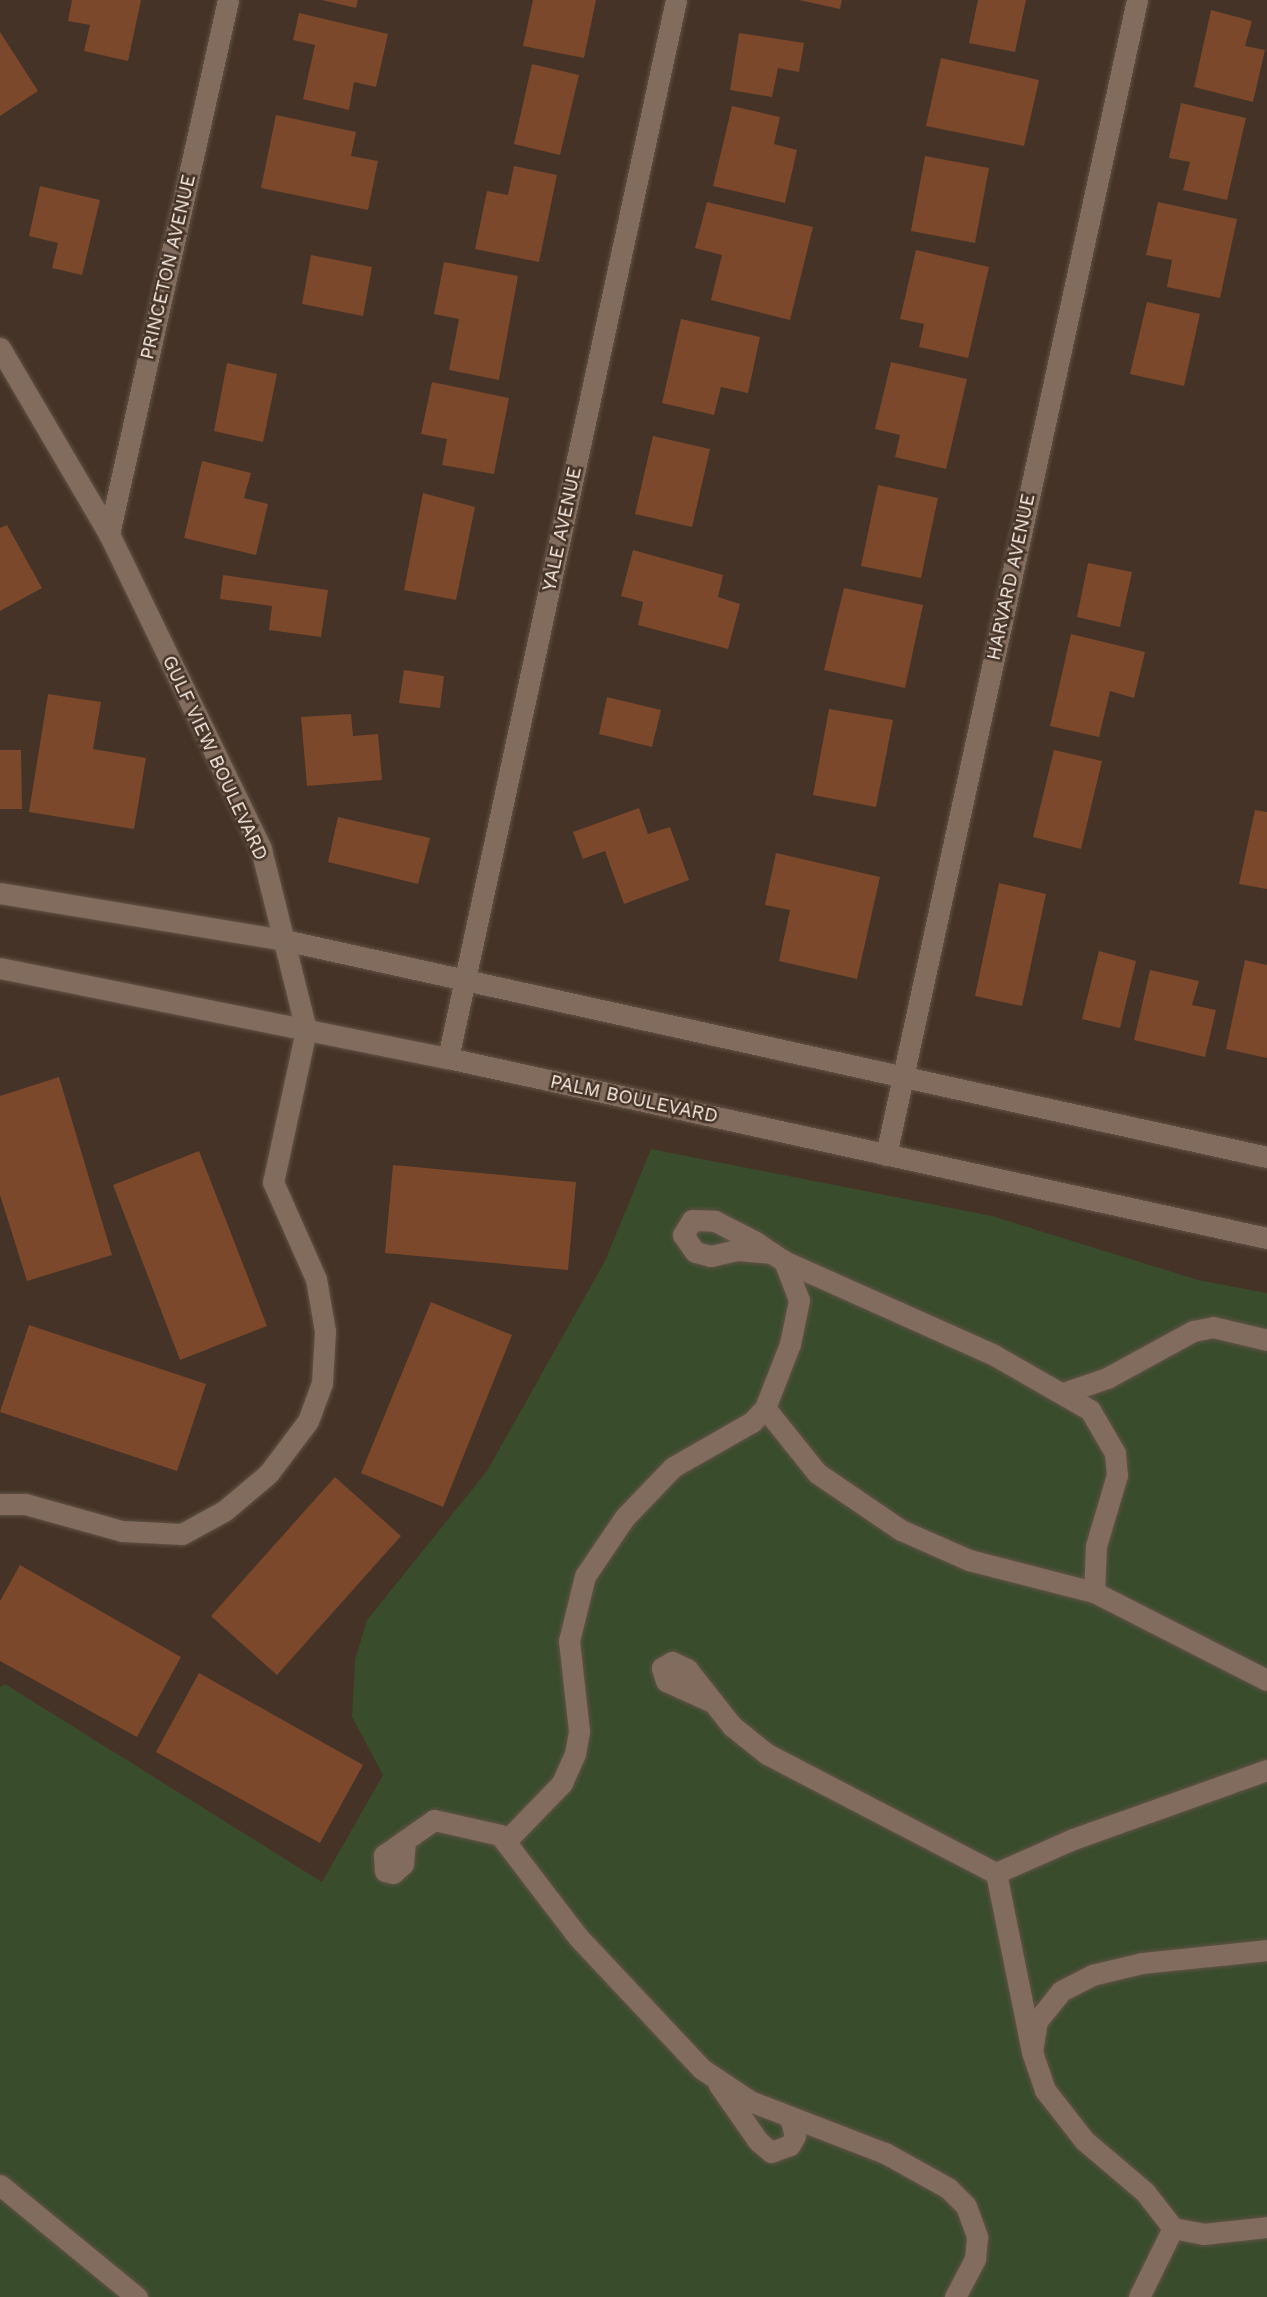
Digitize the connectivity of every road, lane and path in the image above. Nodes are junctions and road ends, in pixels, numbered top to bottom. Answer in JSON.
{"nodes":[{"id":1,"x":228,"y":0,"type":"edge"},
{"id":2,"x":676,"y":0,"type":"edge"},
{"id":3,"x":1137,"y":0,"type":"edge"},
{"id":4,"x":0,"y":348,"type":"edge"},
{"id":5,"x":109,"y":534,"type":"junction"},
{"id":6,"x":0,"y":893,"type":"edge"},
{"id":7,"x":284,"y":940,"type":"junction"},
{"id":8,"x":0,"y":968,"type":"edge"},
{"id":9,"x":464,"y":983,"type":"junction"},
{"id":10,"x":306,"y":1030,"type":"junction"},
{"id":11,"x":448,"y":1058,"type":"junction"},
{"id":12,"x":902,"y":1078,"type":"junction"},
{"id":13,"x":886,"y":1155,"type":"junction"},
{"id":14,"x":1267,"y":1157,"type":"edge"},
{"id":15,"x":1267,"y":1238,"type":"edge"},
{"id":16,"x":1267,"y":1340,"type":"edge"},
{"id":17,"x":1066,"y":1392,"type":"junction"},
{"id":18,"x":765,"y":1408,"type":"junction"},
{"id":19,"x":0,"y":1504,"type":"edge"},
{"id":20,"x":1094,"y":1591,"type":"junction"},
{"id":21,"x":1267,"y":1680,"type":"edge"},
{"id":22,"x":710,"y":1700,"type":"dead end"},
{"id":23,"x":1267,"y":1770,"type":"edge"},
{"id":24,"x":508,"y":1840,"type":"junction"},
{"id":25,"x":405,"y":1841,"type":"dead end"},
{"id":26,"x":996,"y":1873,"type":"junction"},
{"id":27,"x":1267,"y":1950,"type":"edge"},
{"id":28,"x":1032,"y":2052,"type":"junction"},
{"id":29,"x":714,"y":2078,"type":"junction"},
{"id":30,"x":790,"y":2118,"type":"junction"},
{"id":31,"x":0,"y":2185,"type":"edge"},
{"id":32,"x":1267,"y":2227,"type":"edge"},
{"id":33,"x":1172,"y":2228,"type":"junction"},
{"id":34,"x":137,"y":2297,"type":"edge"},
{"id":35,"x":955,"y":2297,"type":"edge"},
{"id":36,"x":1139,"y":2297,"type":"edge"}],
"edges":[{"from":1,"to":5,"type":"street","name":"PRINCETON AVENUE"},
{"from":2,"to":9,"type":"street","name":"YALE AVENUE"},
{"from":3,"to":12,"type":"street","name":"HARVARD AVENUE"},
{"from":4,"to":5,"type":"street","name":"GULF VIEW BOULEVARD"},
{"from":5,"to":7,"type":"street","name":"GULF VIEW BOULEVARD"},
{"from":6,"to":7,"type":"street"},
{"from":7,"to":9,"type":"street"},
{"from":7,"to":10,"type":"street","name":"GULF VIEW BOULEVARD"},
{"from":8,"to":10,"type":"street","name":"PALM BOULEVARD"},
{"from":9,"to":11,"type":"street","name":"YALE AVENUE"},
{"from":9,"to":12,"type":"street"},
{"from":10,"to":11,"type":"street","name":"PALM BOULEVARD"},
{"from":10,"to":19,"type":"street","name":"GULF VIEW BOULEVARD"},
{"from":11,"to":13,"type":"street","name":"PALM BOULEVARD"},
{"from":12,"to":13,"type":"street","name":"HARVARD AVENUE"},
{"from":12,"to":14,"type":"street"},
{"from":13,"to":15,"type":"street","name":"PALM BOULEVARD"},
{"from":16,"to":17,"type":"street"},
{"from":17,"to":18,"type":"street"},
{"from":17,"to":20,"type":"street"},
{"from":18,"to":20,"type":"street"},
{"from":18,"to":24,"type":"street"},
{"from":20,"to":21,"type":"street"},
{"from":22,"to":26,"type":"street"},
{"from":23,"to":26,"type":"street"},
{"from":24,"to":25,"type":"street"},
{"from":24,"to":29,"type":"street"},
{"from":26,"to":28,"type":"street"},
{"from":27,"to":28,"type":"street"},
{"from":28,"to":33,"type":"street"},
{"from":29,"to":30,"type":"street"},
{"from":29,"to":30,"type":"street"},
{"from":30,"to":35,"type":"street"},
{"from":31,"to":34,"type":"street"},
{"from":32,"to":33,"type":"street"},
{"from":33,"to":36,"type":"street"}]}
